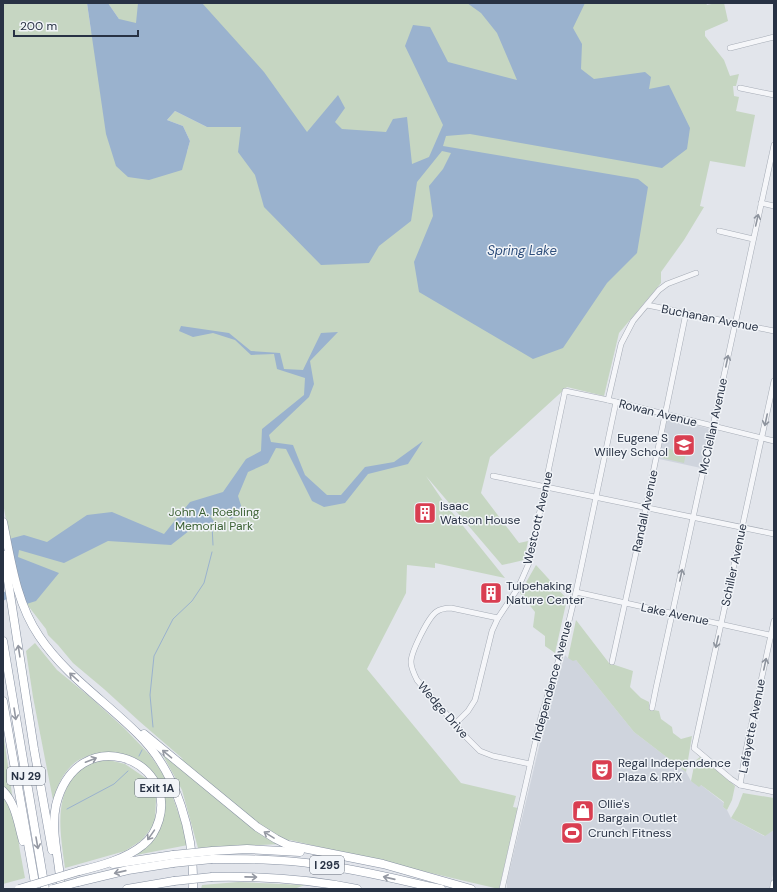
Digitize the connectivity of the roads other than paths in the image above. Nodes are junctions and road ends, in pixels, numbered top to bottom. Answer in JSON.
{"nodes":[{"id":1,"x":774,"y":37,"type":"edge"},
{"id":2,"x":730,"y":48,"type":"dead end"},
{"id":3,"x":740,"y":88,"type":"dead end"},
{"id":4,"x":774,"y":96,"type":"edge"},
{"id":5,"x":774,"y":145,"type":"edge"},
{"id":6,"x":761,"y":203,"type":"junction"},
{"id":7,"x":774,"y":206,"type":"edge"},
{"id":8,"x":719,"y":232,"type":"dead end"},
{"id":9,"x":753,"y":239,"type":"junction"},
{"id":10,"x":696,"y":273,"type":"dead end"},
{"id":11,"x":647,"y":305,"type":"junction"},
{"id":12,"x":686,"y":313,"type":"junction"},
{"id":13,"x":735,"y":322,"type":"junction"},
{"id":14,"x":774,"y":331,"type":"edge"},
{"id":15,"x":774,"y":381,"type":"edge"},
{"id":16,"x":566,"y":391,"type":"joint"},
{"id":17,"x":608,"y":400,"type":"junction"},
{"id":18,"x":616,"y":402,"type":"junction"},
{"id":19,"x":666,"y":414,"type":"junction"},
{"id":20,"x":713,"y":427,"type":"junction"},
{"id":21,"x":762,"y":438,"type":"junction"},
{"id":22,"x":774,"y":441,"type":"edge"},
{"id":23,"x":494,"y":476,"type":"dead end"},
{"id":24,"x":546,"y":487,"type":"junction"},
{"id":25,"x":595,"y":497,"type":"junction"},
{"id":26,"x":646,"y":507,"type":"junction"},
{"id":27,"x":693,"y":518,"type":"junction"},
{"id":28,"x":3,"y":522,"type":"edge"},
{"id":29,"x":742,"y":528,"type":"junction"},
{"id":30,"x":774,"y":534,"type":"edge"},
{"id":31,"x":3,"y":546,"type":"edge"},
{"id":32,"x":576,"y":592,"type":"junction"},
{"id":33,"x":624,"y":603,"type":"junction"},
{"id":34,"x":673,"y":613,"type":"junction"},
{"id":35,"x":498,"y":618,"type":"junction"},
{"id":36,"x":774,"y":621,"type":"edge"},
{"id":37,"x":721,"y":624,"type":"junction"},
{"id":38,"x":772,"y":635,"type":"edge"},
{"id":39,"x":3,"y":641,"type":"edge"},
{"id":40,"x":612,"y":662,"type":"dead end"},
{"id":41,"x":3,"y":701,"type":"edge"},
{"id":42,"x":103,"y":702,"type":"junction"},
{"id":43,"x":652,"y":708,"type":"dead end"},
{"id":44,"x":456,"y":724,"type":"junction"},
{"id":45,"x":530,"y":764,"type":"junction"},
{"id":46,"x":740,"y":785,"type":"junction"},
{"id":47,"x":3,"y":791,"type":"edge"},
{"id":48,"x":774,"y":792,"type":"edge"},
{"id":49,"x":332,"y":854,"type":"junction"},
{"id":50,"x":212,"y":855,"type":"junction"},
{"id":51,"x":91,"y":868,"type":"junction"},
{"id":52,"x":58,"y":873,"type":"junction"},
{"id":53,"x":34,"y":878,"type":"junction"},
{"id":54,"x":774,"y":883,"type":"edge"},
{"id":55,"x":502,"y":888,"type":"edge"},
{"id":56,"x":19,"y":889,"type":"edge"},
{"id":57,"x":36,"y":889,"type":"edge"},
{"id":58,"x":45,"y":889,"type":"edge"},
{"id":59,"x":53,"y":889,"type":"edge"},
{"id":60,"x":60,"y":889,"type":"edge"},
{"id":61,"x":127,"y":889,"type":"edge"},
{"id":62,"x":193,"y":889,"type":"edge"},
{"id":63,"x":357,"y":889,"type":"edge"},
{"id":64,"x":441,"y":889,"type":"edge"},
{"id":65,"x":471,"y":889,"type":"edge"},
{"id":66,"x":773,"y":889,"type":"edge"}],
"edges":[{"from":1,"to":2,"type":"street"},
{"from":3,"to":4,"type":"street"},
{"from":5,"to":6,"type":"street","name":"McClellan Avenue"},
{"from":6,"to":7,"type":"street"},
{"from":9,"to":6,"type":"street","name":"McClellan Avenue","one_way":true},
{"from":8,"to":9,"type":"street"},
{"from":9,"to":13,"type":"street","name":"McClellan Avenue"},
{"from":10,"to":11,"type":"street"},
{"from":11,"to":12,"type":"street","name":"Buchanan Avenue"},
{"from":11,"to":17,"type":"street"},
{"from":12,"to":13,"type":"street","name":"Buchanan Avenue"},
{"from":12,"to":19,"type":"street","name":"Randall Avenue"},
{"from":13,"to":14,"type":"street","name":"Buchanan Avenue"},
{"from":20,"to":13,"type":"street","name":"McClellan Avenue","one_way":true},
{"from":15,"to":21,"type":"street","name":"Schiller Avenue","one_way":true},
{"from":16,"to":17,"type":"street","name":"Rowan Avenue"},
{"from":16,"to":24,"type":"street","name":"Westcott Avenue"},
{"from":17,"to":18,"type":"street","name":"Rowan Avenue"},
{"from":18,"to":19,"type":"street","name":"Rowan Avenue"},
{"from":18,"to":25,"type":"street","name":"Independence Avenue"},
{"from":19,"to":20,"type":"street","name":"Rowan Avenue"},
{"from":19,"to":26,"type":"street","name":"Randall Avenue"},
{"from":20,"to":21,"type":"street","name":"Rowan Avenue"},
{"from":20,"to":27,"type":"street","name":"McClellan Avenue"},
{"from":21,"to":22,"type":"street","name":"Rowan Avenue"},
{"from":21,"to":29,"type":"street","name":"Schiller Avenue"},
{"from":23,"to":24,"type":"street"},
{"from":24,"to":25,"type":"street"},
{"from":24,"to":35,"type":"street","name":"Westcott Avenue"},
{"from":25,"to":26,"type":"street"},
{"from":25,"to":32,"type":"street","name":"Independence Avenue"},
{"from":26,"to":27,"type":"street"},
{"from":26,"to":33,"type":"street","name":"Randall Avenue"},
{"from":27,"to":29,"type":"street"},
{"from":34,"to":27,"type":"street","name":"McClellan Avenue","one_way":true},
{"from":42,"to":28,"type":"highway","one_way":true},
{"from":29,"to":30,"type":"street"},
{"from":29,"to":37,"type":"street","name":"Schiller Avenue"},
{"from":52,"to":31,"type":"highway","number":"NJ 29","one_way":true},
{"from":32,"to":33,"type":"street","name":"Lake Avenue"},
{"from":32,"to":45,"type":"street","name":"Independence Avenue"},
{"from":33,"to":34,"type":"street","name":"Lake Avenue"},
{"from":33,"to":40,"type":"street","name":"Randall Avenue"},
{"from":34,"to":37,"type":"street","name":"Lake Avenue"},
{"from":34,"to":43,"type":"street","name":"McClellan Avenue"},
{"from":35,"to":44,"type":"street","name":"Westcott Avenue"},
{"from":35,"to":44,"type":"street","name":"Wedge Drive"},
{"from":36,"to":38,"type":"street","name":"Lafayette Avenue"},
{"from":37,"to":38,"type":"street","name":"Lake Avenue"},
{"from":37,"to":46,"type":"street","name":"Schiller Avenue","one_way":true},
{"from":46,"to":38,"type":"street","name":"Lafayette Avenue","one_way":true},
{"from":39,"to":58,"type":"highway","number":"NJ 29","one_way":true},
{"from":41,"to":53,"type":"highway"},
{"from":49,"to":42,"type":"highway","one_way":true},
{"from":42,"to":62,"type":"highway"},
{"from":44,"to":45,"type":"street","name":"Wedge Drive"},
{"from":45,"to":55,"type":"street","name":"Independence Avenue"},
{"from":46,"to":48,"type":"street"},
{"from":47,"to":53,"type":"highway"},
{"from":49,"to":50,"type":"highway"},
{"from":49,"to":65,"type":"highway"},
{"from":50,"to":51,"type":"highway","bridge":true},
{"from":50,"to":59,"type":"highway","number":"I 295","one_way":true,"bridge":true},
{"from":64,"to":50,"type":"highway","number":"I 295","one_way":true},
{"from":52,"to":51,"type":"highway","number":"Exit 1A","one_way":true},
{"from":51,"to":56,"type":"highway","bridge":true},
{"from":52,"to":60,"type":"highway","number":"Exit 1A"},
{"from":53,"to":57,"type":"highway"},
{"from":54,"to":66,"type":"main road"},
{"from":61,"to":63,"type":"highway","number":"I 295","one_way":true,"bridge":true}]}
